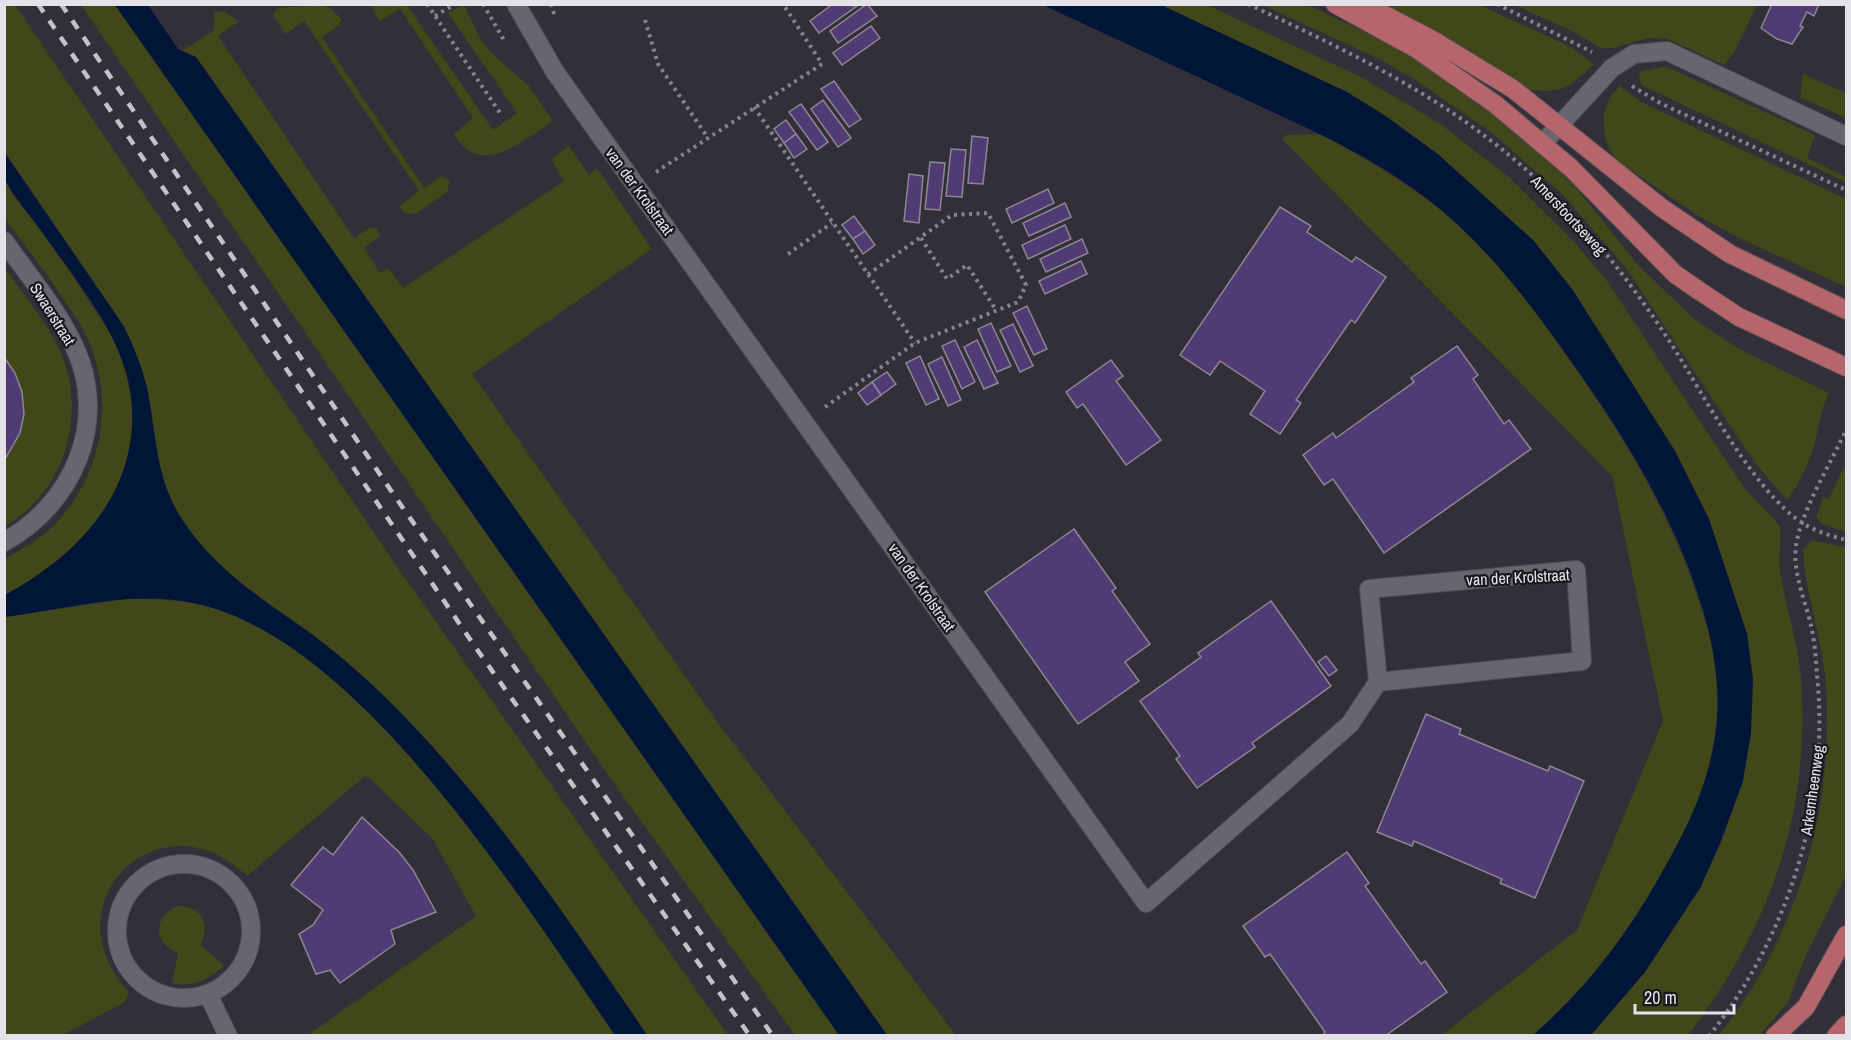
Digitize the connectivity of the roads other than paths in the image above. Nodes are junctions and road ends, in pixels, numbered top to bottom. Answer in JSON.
{"nodes":[{"id":1,"x":516,"y":4,"type":"edge"},
{"id":2,"x":1335,"y":4,"type":"edge"},
{"id":3,"x":1364,"y":4,"type":"edge"},
{"id":4,"x":1560,"y":125,"type":"junction"},
{"id":5,"x":1846,"y":136,"type":"edge"},
{"id":6,"x":1543,"y":143,"type":"junction"},
{"id":7,"x":4,"y":241,"type":"edge"},
{"id":8,"x":1846,"y":310,"type":"edge"},
{"id":9,"x":1846,"y":367,"type":"edge"},
{"id":10,"x":4,"y":542,"type":"edge"},
{"id":11,"x":1378,"y":682,"type":"junction"},
{"id":12,"x":1846,"y":935,"type":"edge"},
{"id":13,"x":208,"y":994,"type":"junction"},
{"id":14,"x":1846,"y":1025,"type":"edge"},
{"id":15,"x":228,"y":1035,"type":"edge"},
{"id":16,"x":1775,"y":1035,"type":"edge"},
{"id":17,"x":1836,"y":1035,"type":"edge"}],
"edges":[{"from":1,"to":11,"type":"street","name":"van der Krolstraat"},
{"from":2,"to":6,"type":"main road","name":"Amersfoortseweg"},
{"from":3,"to":4,"type":"main road"},
{"from":4,"to":5,"type":"street"},
{"from":4,"to":6,"type":"street"},
{"from":4,"to":8,"type":"main road"},
{"from":6,"to":9,"type":"main road","name":"Amersfoortseweg"},
{"from":7,"to":10,"type":"street","name":"Swaerstraat"},
{"from":11,"to":11,"type":"street","name":"van der Krolstraat"},
{"from":12,"to":16,"type":"main road"},
{"from":13,"to":13,"type":"street"},
{"from":13,"to":15,"type":"street"},
{"from":14,"to":17,"type":"main road"}]}
